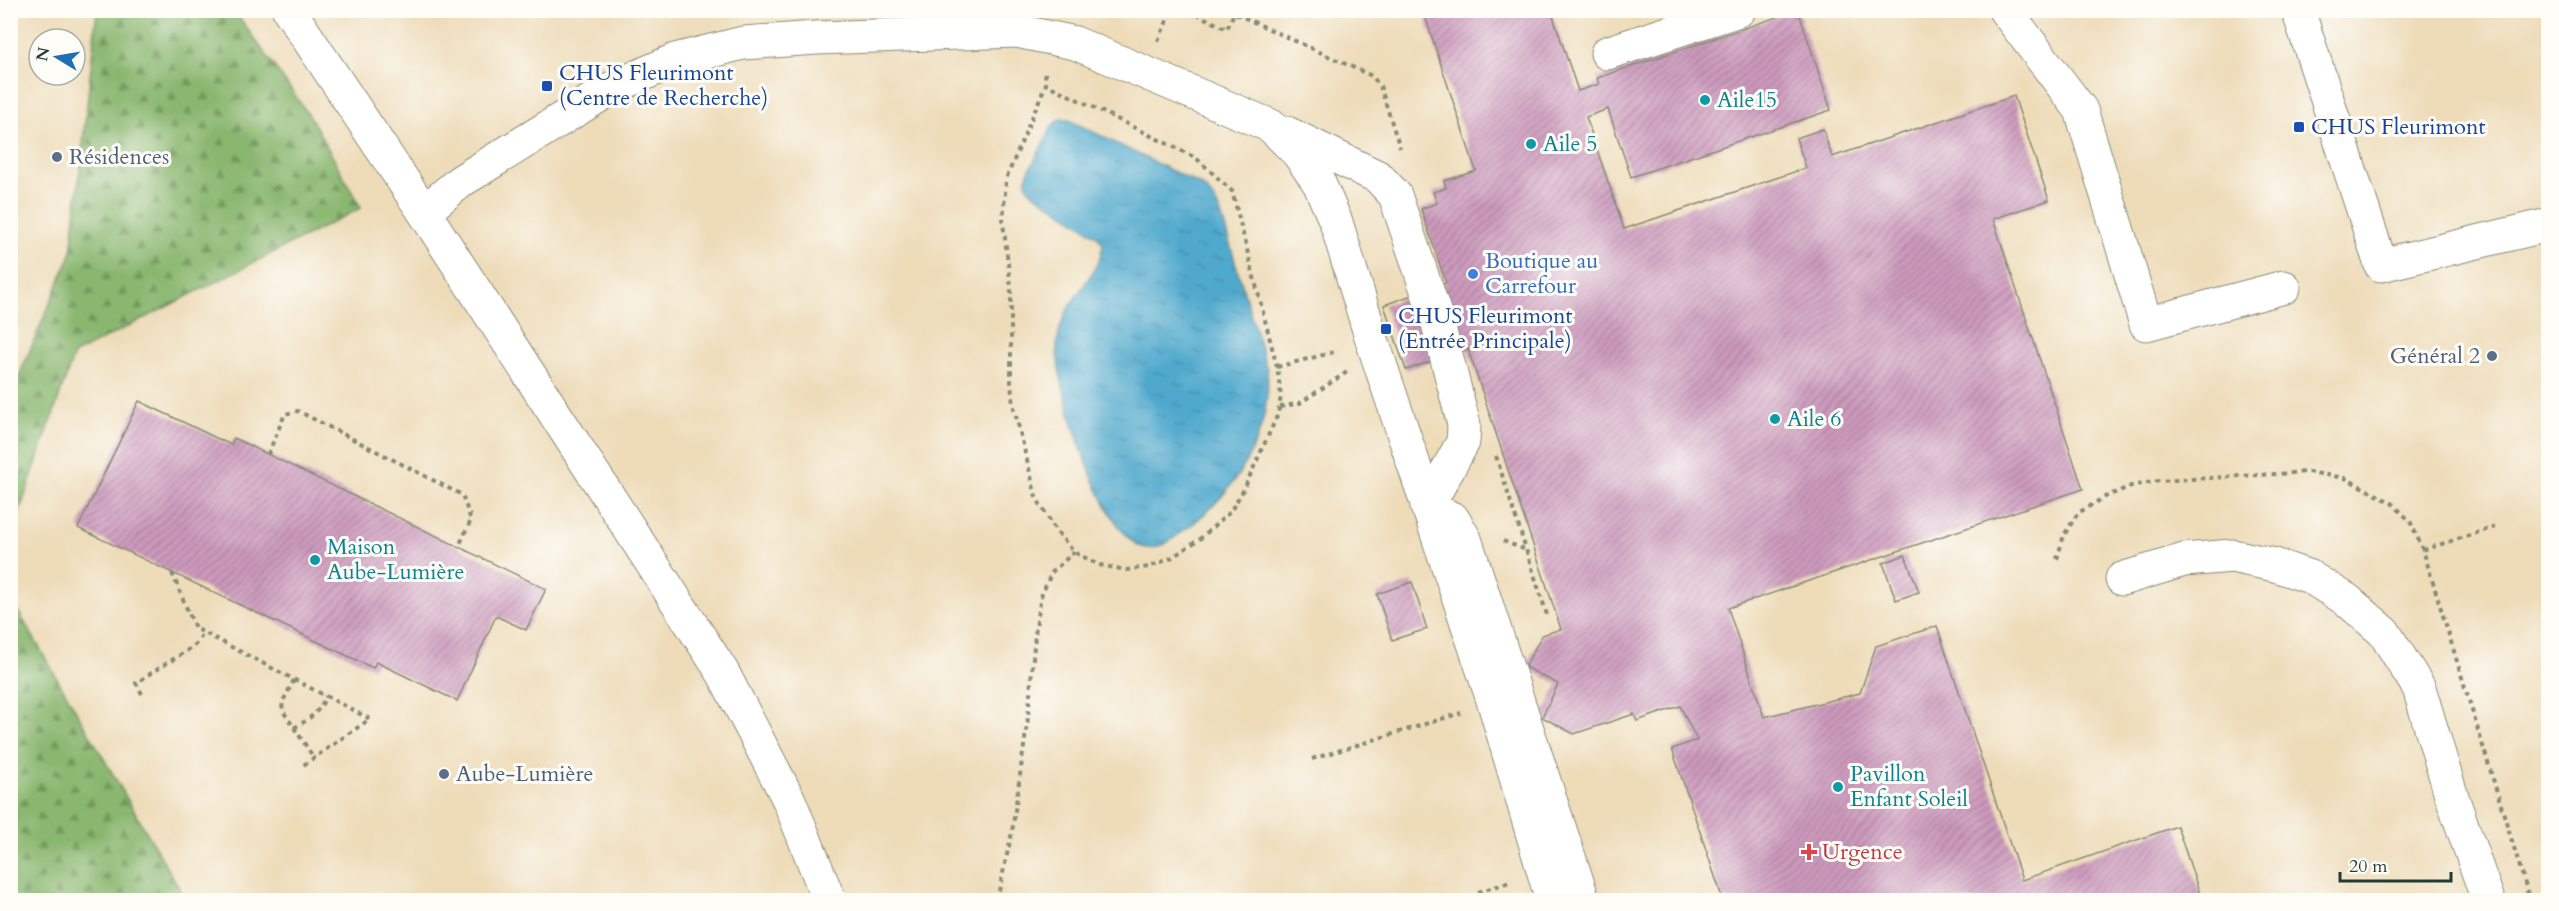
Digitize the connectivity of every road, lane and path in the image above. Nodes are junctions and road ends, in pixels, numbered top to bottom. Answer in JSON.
{"nodes":[{"id":1,"x":289,"y":10,"type":"edge"},
{"id":2,"x":1739,"y":10,"type":"edge"},
{"id":3,"x":2005,"y":10,"type":"edge"},
{"id":4,"x":2298,"y":10,"type":"edge"},
{"id":5,"x":1044,"y":36,"type":"junction"},
{"id":6,"x":1607,"y":53,"type":"dead end"},
{"id":7,"x":1046,"y":84,"type":"junction"},
{"id":8,"x":1271,"y":126,"type":"junction"},
{"id":9,"x":424,"y":212,"type":"junction"},
{"id":10,"x":2548,"y":225,"type":"edge"},
{"id":11,"x":2284,"y":287,"type":"dead end"},
{"id":12,"x":1344,"y":349,"type":"dead end"},
{"id":13,"x":1277,"y":367,"type":"junction"},
{"id":14,"x":1350,"y":369,"type":"dead end"},
{"id":15,"x":1280,"y":407,"type":"junction"},
{"id":16,"x":1494,"y":449,"type":"dead end"},
{"id":17,"x":268,"y":454,"type":"dead end"},
{"id":18,"x":1427,"y":507,"type":"junction"},
{"id":19,"x":2495,"y":526,"type":"dead end"},
{"id":20,"x":458,"y":548,"type":"dead end"},
{"id":21,"x":2423,"y":550,"type":"junction"},
{"id":22,"x":1074,"y":552,"type":"junction"},
{"id":23,"x":2057,"y":559,"type":"dead end"},
{"id":24,"x":172,"y":573,"type":"dead end"},
{"id":25,"x":2122,"y":579,"type":"dead end"},
{"id":26,"x":1548,"y":618,"type":"dead end"},
{"id":27,"x":204,"y":633,"type":"junction"},
{"id":28,"x":294,"y":680,"type":"junction"},
{"id":29,"x":142,"y":694,"type":"dead end"},
{"id":30,"x":326,"y":696,"type":"junction"},
{"id":31,"x":1494,"y":703,"type":"junction"},
{"id":32,"x":294,"y":728,"type":"junction"},
{"id":33,"x":314,"y":758,"type":"junction"},
{"id":34,"x":1312,"y":759,"type":"dead end"},
{"id":35,"x":302,"y":766,"type":"dead end"},
{"id":36,"x":1515,"y":891,"type":"dead end"},
{"id":37,"x":1478,"y":892,"type":"dead end"},
{"id":38,"x":829,"y":900,"type":"edge"},
{"id":39,"x":997,"y":900,"type":"edge"},
{"id":40,"x":1552,"y":900,"type":"edge"},
{"id":41,"x":1583,"y":900,"type":"edge"},
{"id":42,"x":2488,"y":900,"type":"edge"},
{"id":43,"x":2530,"y":900,"type":"edge"}],
"edges":[{"from":1,"to":9,"type":"lane"},
{"from":2,"to":6,"type":"lane"},
{"from":3,"to":11,"type":"lane"},
{"from":4,"to":10,"type":"lane"},
{"from":5,"to":7,"type":"path"},
{"from":5,"to":8,"type":"lane"},
{"from":5,"to":9,"type":"lane"},
{"from":7,"to":13,"type":"path"},
{"from":7,"to":22,"type":"path"},
{"from":8,"to":18,"type":"lane"},
{"from":8,"to":18,"type":"lane"},
{"from":9,"to":38,"type":"lane"},
{"from":12,"to":13,"type":"path"},
{"from":13,"to":15,"type":"path"},
{"from":14,"to":15,"type":"path"},
{"from":15,"to":22,"type":"path"},
{"from":16,"to":26,"type":"path"},
{"from":17,"to":20,"type":"path"},
{"from":18,"to":31,"type":"lane"},
{"from":18,"to":41,"type":"lane"},
{"from":19,"to":21,"type":"path"},
{"from":21,"to":23,"type":"path"},
{"from":21,"to":43,"type":"path"},
{"from":22,"to":39,"type":"path"},
{"from":24,"to":27,"type":"path"},
{"from":25,"to":42,"type":"lane"},
{"from":27,"to":28,"type":"path"},
{"from":27,"to":29,"type":"path"},
{"from":28,"to":30,"type":"path"},
{"from":28,"to":32,"type":"path"},
{"from":30,"to":32,"type":"path"},
{"from":30,"to":33,"type":"path"},
{"from":31,"to":34,"type":"path"},
{"from":31,"to":40,"type":"lane"},
{"from":32,"to":33,"type":"path"},
{"from":33,"to":35,"type":"path"},
{"from":36,"to":37,"type":"path"}]}
